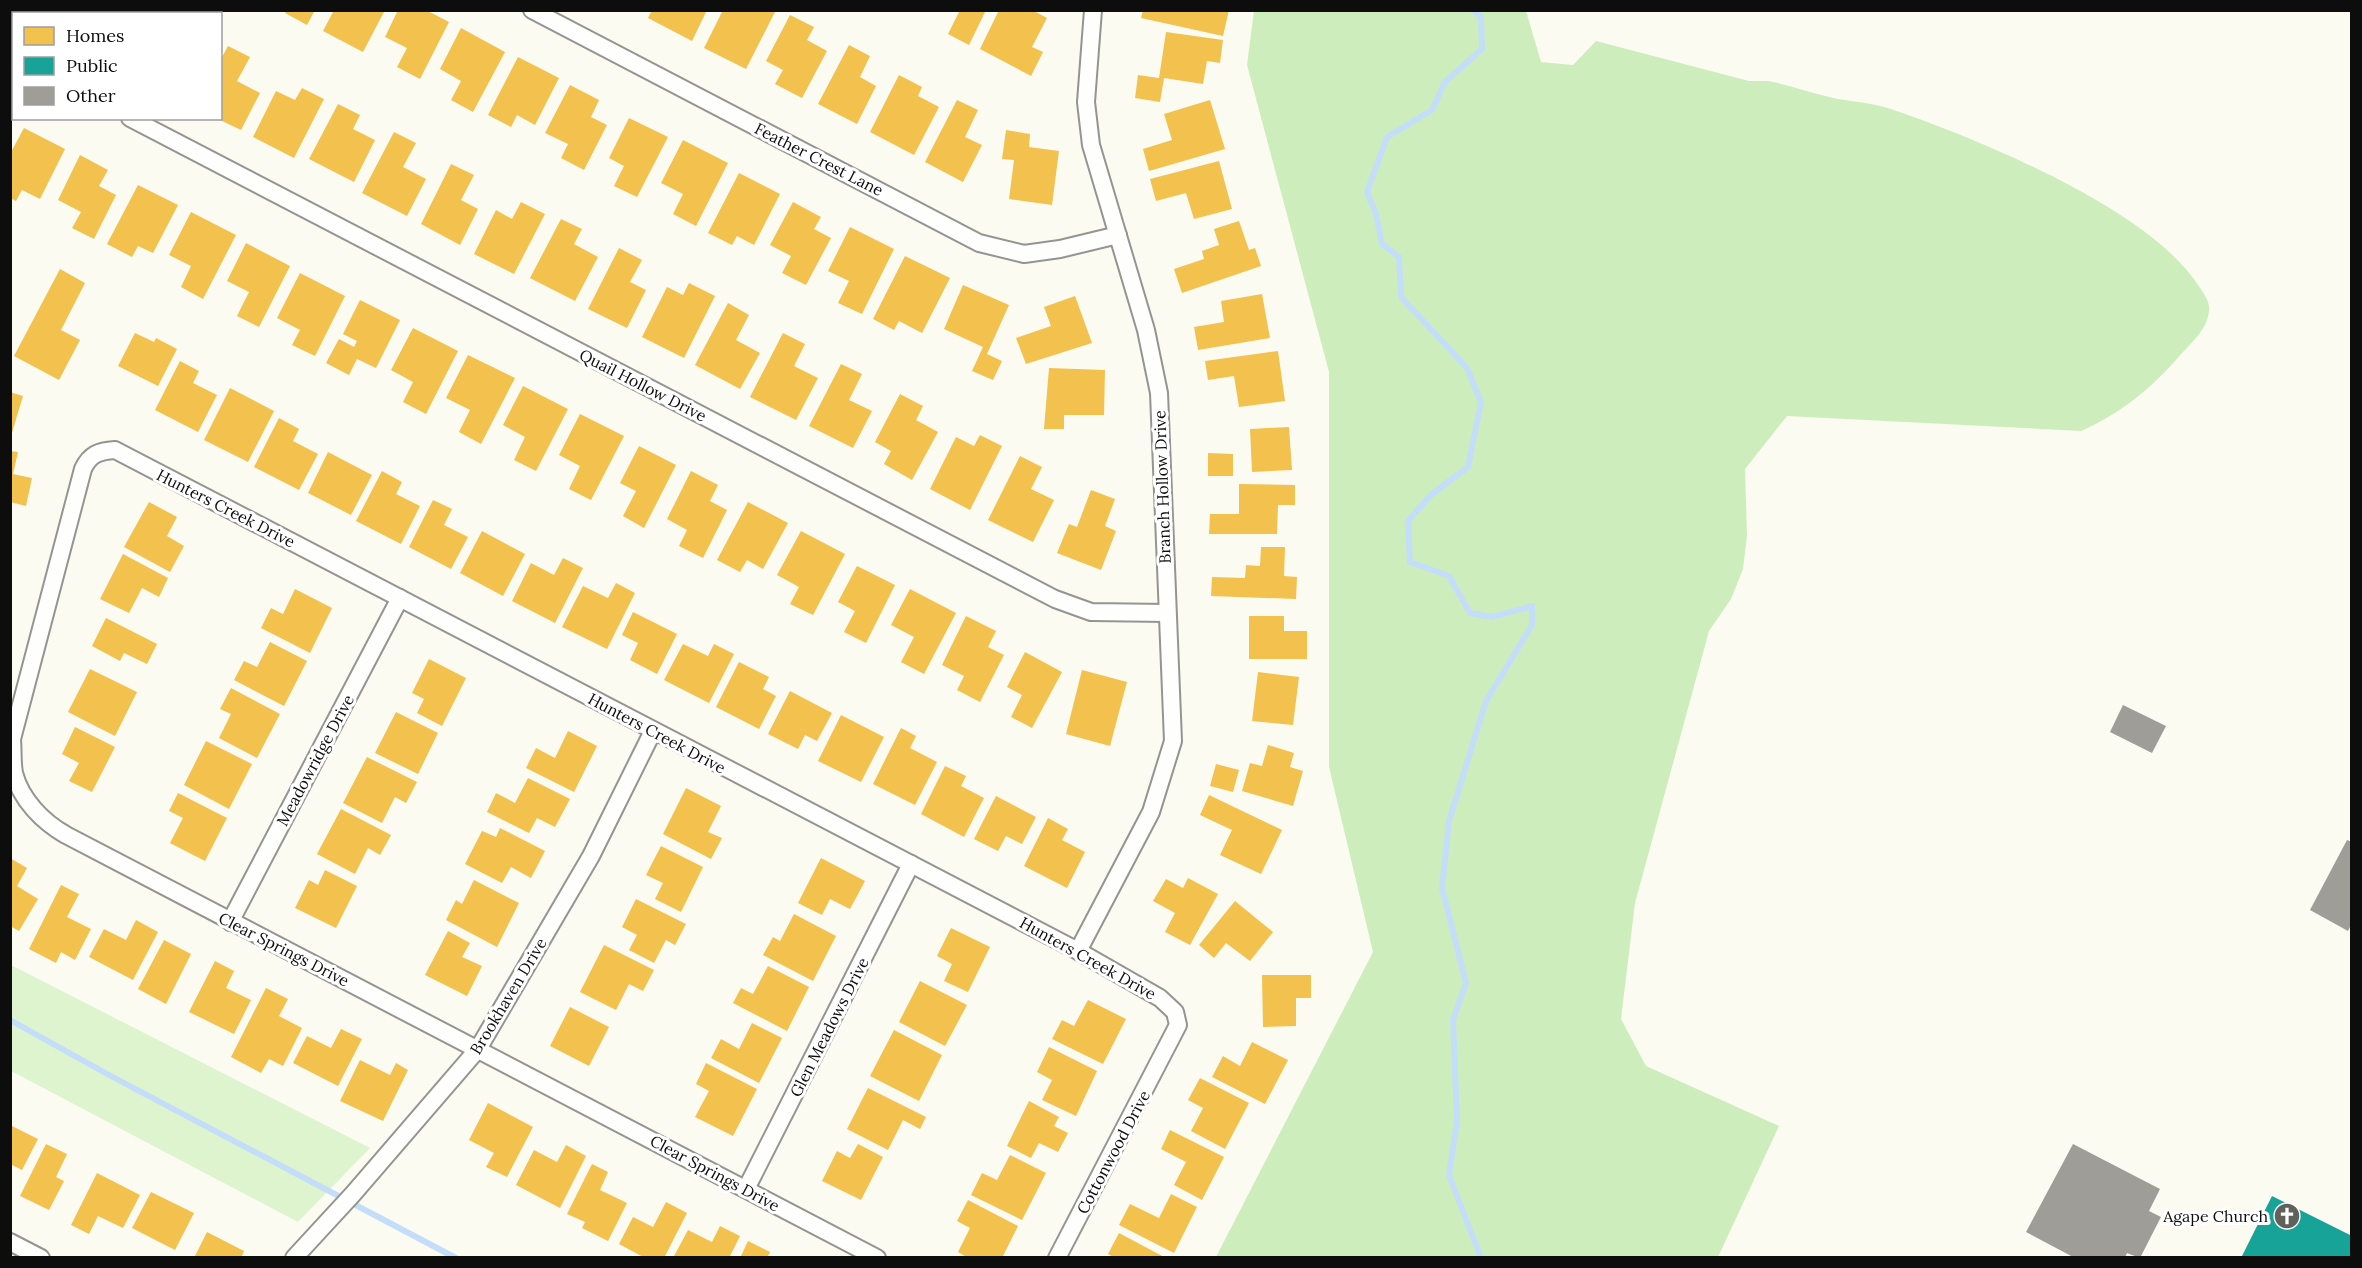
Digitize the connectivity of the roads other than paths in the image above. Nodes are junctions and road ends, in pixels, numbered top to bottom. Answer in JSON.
{"nodes":[{"id":1,"x":532,"y":10,"type":"edge"},
{"id":2,"x":1093,"y":10,"type":"edge"},
{"id":3,"x":134,"y":120,"type":"edge"},
{"id":4,"x":1118,"y":235,"type":"junction"},
{"id":5,"x":101,"y":451,"type":"joint"},
{"id":6,"x":400,"y":598,"type":"junction"},
{"id":7,"x":1167,"y":613,"type":"junction"},
{"id":8,"x":653,"y":731,"type":"junction"},
{"id":9,"x":911,"y":864,"type":"junction"},
{"id":10,"x":230,"y":922,"type":"junction"},
{"id":11,"x":1078,"y":951,"type":"junction"},
{"id":12,"x":1168,"y":1046,"type":"joint"},
{"id":13,"x":478,"y":1049,"type":"junction"},
{"id":14,"x":746,"y":1189,"type":"junction"},
{"id":15,"x":10,"y":1242,"type":"edge"},
{"id":16,"x":41,"y":1257,"type":"edge"},
{"id":17,"x":294,"y":1257,"type":"edge"},
{"id":18,"x":877,"y":1257,"type":"edge"},
{"id":19,"x":1058,"y":1257,"type":"edge"}],
"edges":[{"from":1,"to":4,"type":"street","name":"Feather Crest Lane"},
{"from":2,"to":4,"type":"street","name":"Branch Hollow Drive"},
{"from":3,"to":7,"type":"street","name":"Quail Hollow Drive"},
{"from":4,"to":7,"type":"street","name":"Branch Hollow Drive"},
{"from":5,"to":6,"type":"street","name":"Hunters Creek Drive"},
{"from":5,"to":10,"type":"street","name":"Clear Springs Drive"},
{"from":6,"to":8,"type":"street","name":"Hunters Creek Drive"},
{"from":6,"to":10,"type":"street","name":"Meadowridge Drive"},
{"from":7,"to":11,"type":"street","name":"Branch Hollow Drive"},
{"from":8,"to":9,"type":"street","name":"Hunters Creek Drive"},
{"from":8,"to":13,"type":"street","name":"Brookhaven Drive"},
{"from":9,"to":11,"type":"street","name":"Hunters Creek Drive"},
{"from":9,"to":14,"type":"street","name":"Glen Meadows Drive"},
{"from":10,"to":13,"type":"street","name":"Clear Springs Drive"},
{"from":11,"to":12,"type":"street","name":"Hunters Creek Drive"},
{"from":12,"to":19,"type":"street","name":"Cottonwood Drive"},
{"from":13,"to":14,"type":"street","name":"Clear Springs Drive"},
{"from":13,"to":17,"type":"street","name":"Brookhaven Drive"},
{"from":14,"to":18,"type":"street","name":"Clear Springs Drive"},
{"from":15,"to":16,"type":"street"}]}
